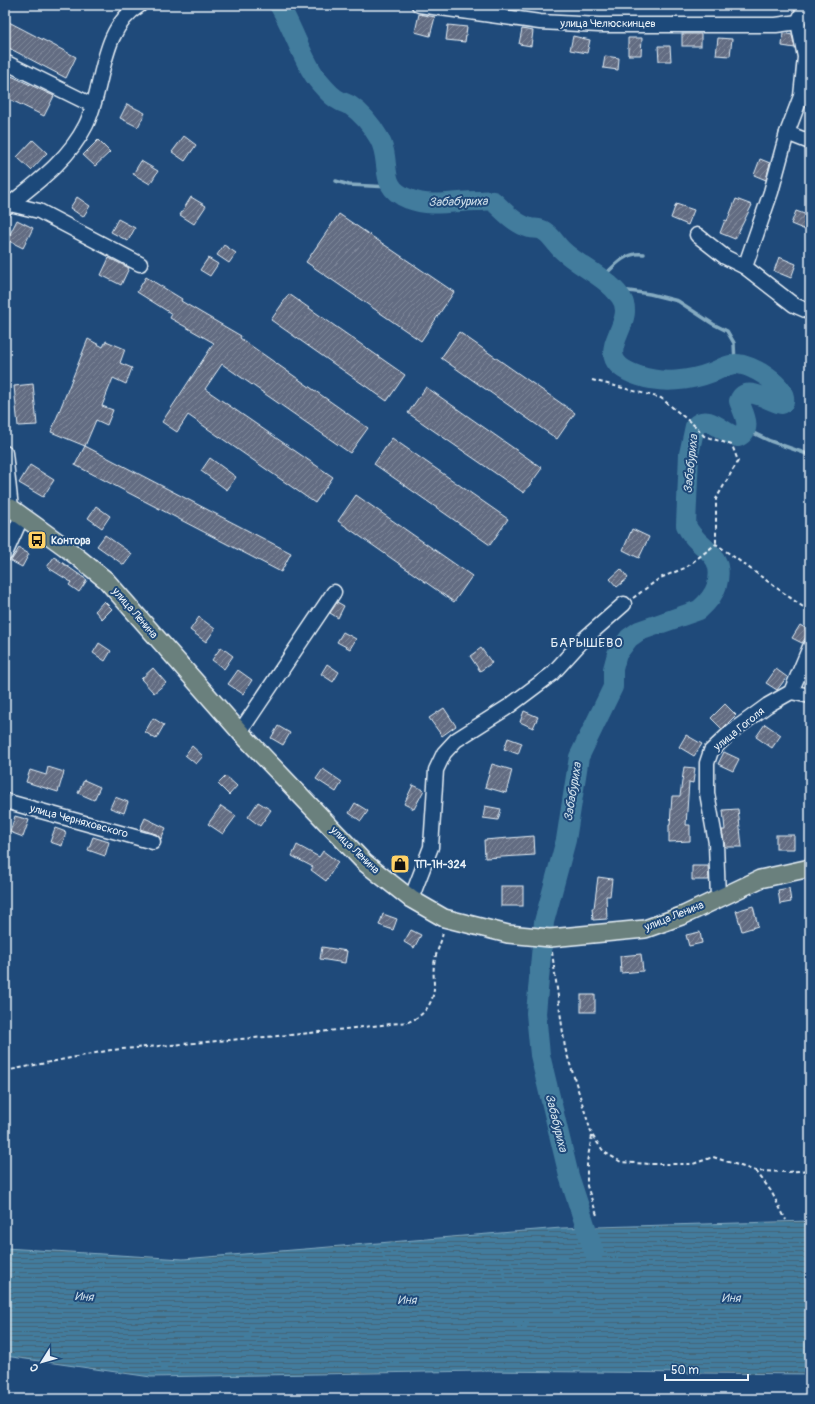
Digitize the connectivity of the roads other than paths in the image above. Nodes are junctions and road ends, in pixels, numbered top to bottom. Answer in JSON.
{"nodes":[{"id":1,"x":140,"y":5,"type":"edge"},
{"id":2,"x":419,"y":5,"type":"edge"},
{"id":3,"x":806,"y":5,"type":"edge"},
{"id":4,"x":798,"y":22,"type":"junction"},
{"id":5,"x":5,"y":62,"type":"edge"},
{"id":6,"x":92,"y":105,"type":"junction"},
{"id":7,"x":787,"y":133,"type":"junction"},
{"id":8,"x":810,"y":142,"type":"edge"},
{"id":9,"x":7,"y":205,"type":"edge"},
{"id":10,"x":698,"y":235,"type":"dead end"},
{"id":11,"x":140,"y":264,"type":"dead end"},
{"id":12,"x":745,"y":267,"type":"junction"},
{"id":13,"x":810,"y":312,"type":"edge"},
{"id":14,"x":5,"y":453,"type":"edge"},
{"id":15,"x":13,"y":510,"type":"edge"},
{"id":16,"x":5,"y":554,"type":"edge"},
{"id":17,"x":334,"y":592,"type":"dead end"},
{"id":18,"x":624,"y":604,"type":"road end"},
{"id":19,"x":810,"y":647,"type":"edge"},
{"id":20,"x":791,"y":692,"type":"junction"},
{"id":21,"x":810,"y":696,"type":"edge"},
{"id":22,"x":240,"y":732,"type":"junction"},
{"id":23,"x":5,"y":801,"type":"edge"},
{"id":24,"x":153,"y":842,"type":"dead end"},
{"id":25,"x":810,"y":868,"type":"edge"},
{"id":26,"x":718,"y":898,"type":"junction"},
{"id":27,"x":411,"y":899,"type":"junction"}],
"edges":[{"from":1,"to":6,"type":"street"},
{"from":2,"to":4,"type":"street","name":"улица Челюскинцев"},
{"from":3,"to":4,"type":"street"},
{"from":4,"to":7,"type":"street"},
{"from":5,"to":6,"type":"street"},
{"from":6,"to":9,"type":"street"},
{"from":7,"to":8,"type":"street"},
{"from":7,"to":12,"type":"street"},
{"from":9,"to":11,"type":"street"},
{"from":10,"to":12,"type":"street"},
{"from":12,"to":13,"type":"street"},
{"from":14,"to":15,"type":"street"},
{"from":15,"to":16,"type":"street"},
{"from":15,"to":22,"type":"main road","name":"улица Ленина"},
{"from":17,"to":22,"type":"street"},
{"from":18,"to":27,"type":"street"},
{"from":19,"to":20,"type":"street"},
{"from":20,"to":21,"type":"street"},
{"from":20,"to":26,"type":"street","name":"улица Гоголя"},
{"from":22,"to":27,"type":"main road","name":"улица Ленина"},
{"from":23,"to":24,"type":"street","name":"улица Черняховского"},
{"from":25,"to":26,"type":"main road","name":"улица Ленина"},
{"from":26,"to":27,"type":"main road","name":"улица Ленина"}]}
